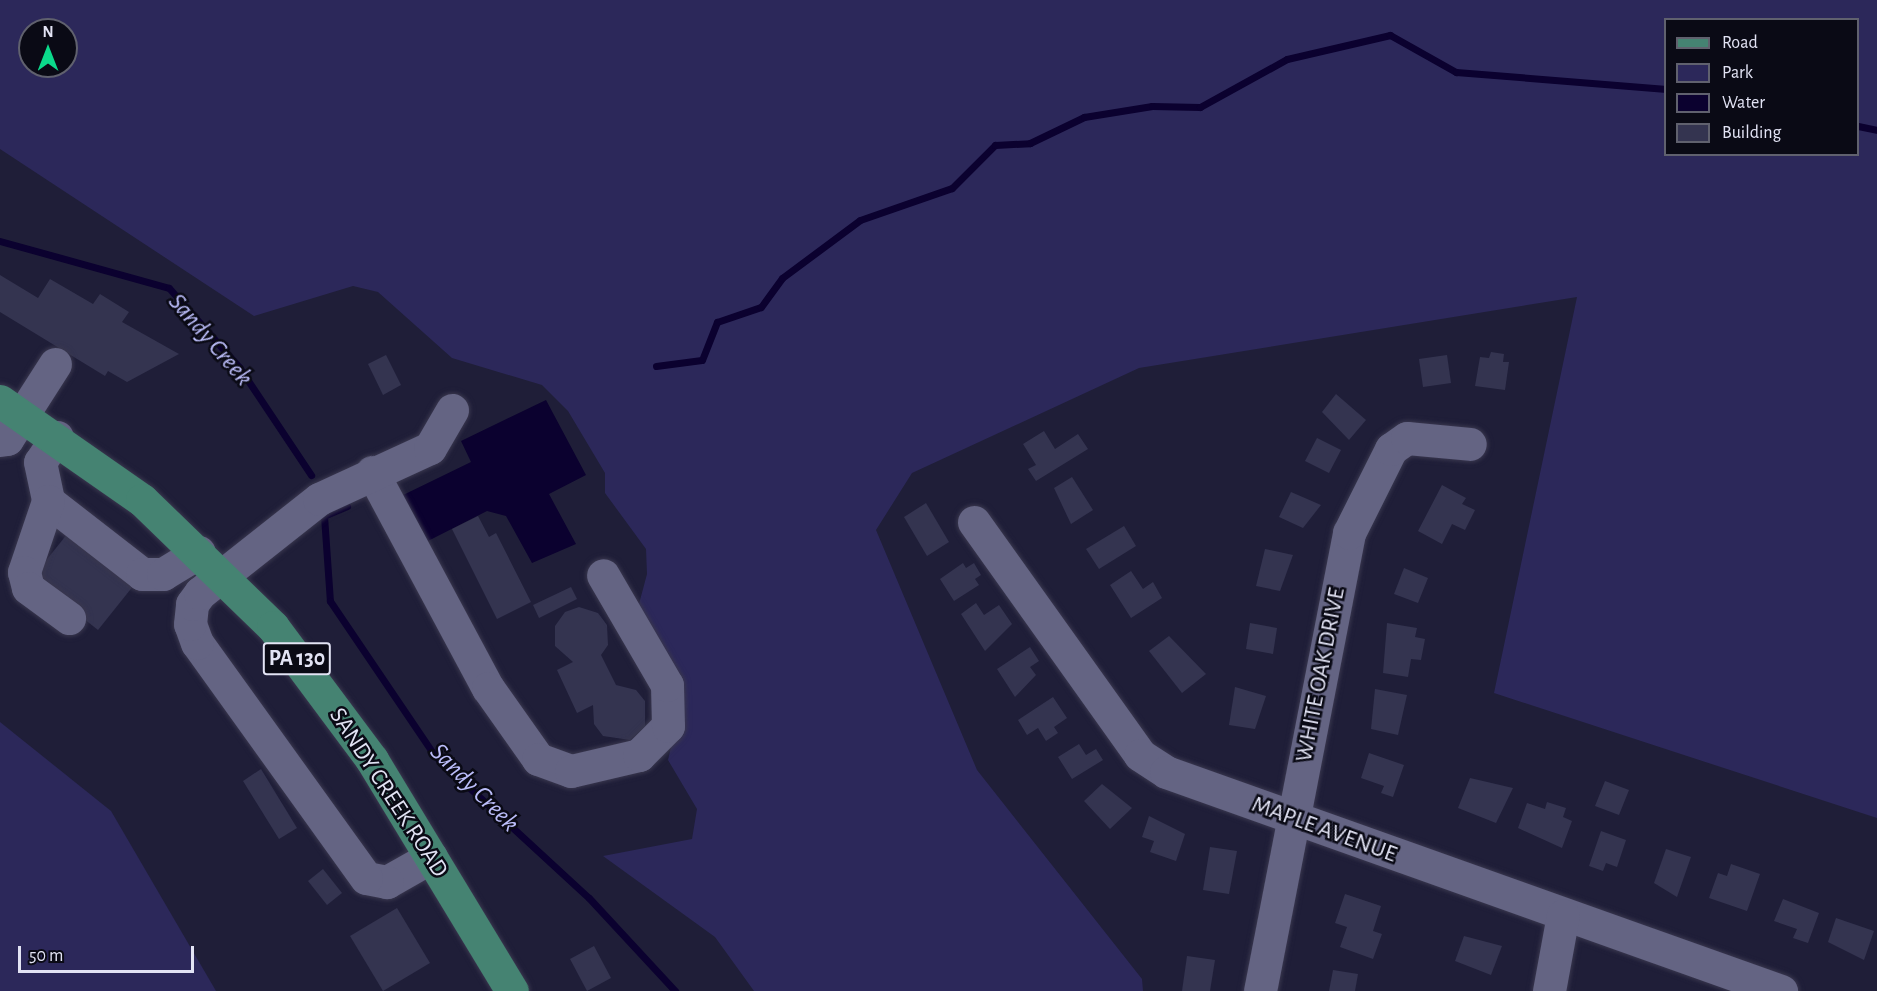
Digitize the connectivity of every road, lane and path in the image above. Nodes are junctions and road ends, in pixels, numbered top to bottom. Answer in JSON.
{"nodes":[{"id":1,"x":55,"y":364,"type":"dead end"},
{"id":2,"x":12,"y":409,"type":"edge"},
{"id":3,"x":452,"y":410,"type":"dead end"},
{"id":4,"x":57,"y":437,"type":"junction"},
{"id":5,"x":0,"y":440,"type":"edge"},
{"id":6,"x":1470,"y":444,"type":"dead end"},
{"id":7,"x":372,"y":472,"type":"junction"},
{"id":8,"x":48,"y":501,"type":"junction"},
{"id":9,"x":974,"y":522,"type":"dead end"},
{"id":10,"x":200,"y":552,"type":"junction"},
{"id":11,"x":225,"y":575,"type":"junction"},
{"id":12,"x":603,"y":575,"type":"dead end"},
{"id":13,"x":69,"y":618,"type":"dead end"},
{"id":14,"x":1293,"y":821,"type":"junction"},
{"id":15,"x":431,"y":857,"type":"junction"},
{"id":16,"x":1563,"y":915,"type":"junction"},
{"id":17,"x":512,"y":991,"type":"edge"},
{"id":18,"x":1260,"y":991,"type":"edge"},
{"id":19,"x":1549,"y":991,"type":"edge"},
{"id":20,"x":1781,"y":991,"type":"edge"}],
"edges":[{"from":1,"to":2,"type":"street"},
{"from":2,"to":4,"type":"main road","name":"SANDY CREEK ROAD","number":"PA 130"},
{"from":2,"to":5,"type":"street"},
{"from":3,"to":7,"type":"street"},
{"from":4,"to":8,"type":"street"},
{"from":4,"to":10,"type":"main road","name":"SANDY CREEK ROAD","number":"PA 130"},
{"from":6,"to":14,"type":"street","name":"WHITE OAK DRIVE"},
{"from":7,"to":11,"type":"street"},
{"from":7,"to":12,"type":"street"},
{"from":8,"to":10,"type":"street"},
{"from":8,"to":13,"type":"street"},
{"from":9,"to":14,"type":"street","name":"MAPLE AVENUE"},
{"from":10,"to":11,"type":"main road","name":"SANDY CREEK ROAD","number":"PA 130"},
{"from":11,"to":15,"type":"main road","name":"SANDY CREEK ROAD","number":"PA 130"},
{"from":11,"to":15,"type":"street"},
{"from":14,"to":16,"type":"street","name":"MAPLE AVENUE"},
{"from":14,"to":18,"type":"street","name":"WHITE OAK DRIVE"},
{"from":15,"to":17,"type":"main road","name":"SANDY CREEK ROAD","number":"PA 130"},
{"from":16,"to":19,"type":"street"},
{"from":16,"to":20,"type":"street","name":"MAPLE AVENUE"}]}
